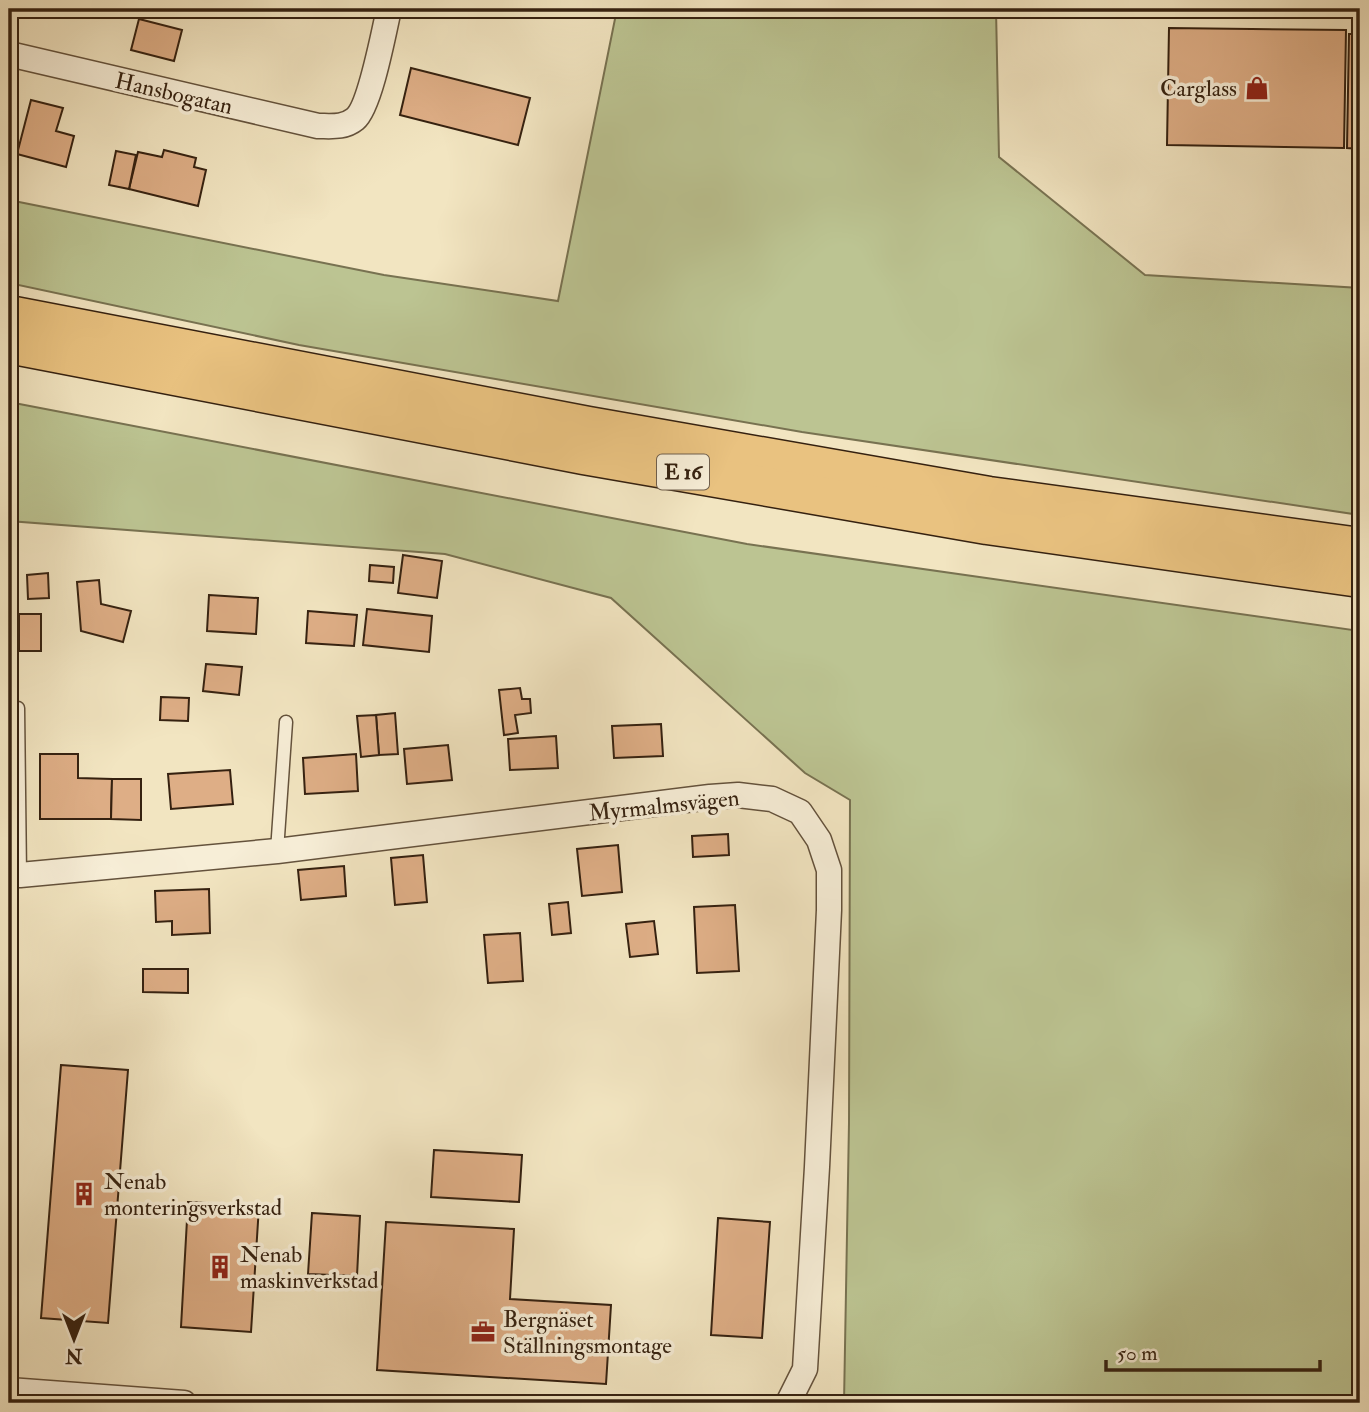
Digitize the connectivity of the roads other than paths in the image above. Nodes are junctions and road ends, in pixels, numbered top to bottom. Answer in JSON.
{"nodes":[{"id":1,"x":389,"y":9,"type":"edge"},
{"id":2,"x":9,"y":54,"type":"edge"},
{"id":3,"x":9,"y":314,"type":"edge"},
{"id":4,"x":9,"y":344,"type":"edge"},
{"id":5,"x":1360,"y":547,"type":"edge"},
{"id":6,"x":1360,"y":579,"type":"edge"},
{"id":7,"x":18,"y":708,"type":"dead end"},
{"id":8,"x":286,"y":722,"type":"dead end"},
{"id":9,"x":277,"y":851,"type":"junction"},
{"id":10,"x":15,"y":875,"type":"edge"},
{"id":11,"x":9,"y":1390,"type":"edge"},
{"id":12,"x":184,"y":1403,"type":"edge"},
{"id":13,"x":788,"y":1403,"type":"edge"}],
"edges":[{"from":1,"to":2,"type":"street","name":"Hansbogatan"},
{"from":3,"to":5,"type":"highway","number":"E 16"},
{"from":4,"to":6,"type":"highway","number":"E 16"},
{"from":7,"to":10,"type":"lane"},
{"from":8,"to":9,"type":"lane"},
{"from":9,"to":10,"type":"street","name":"Myrmalmsvägen"},
{"from":9,"to":13,"type":"street","name":"Myrmalmsvägen"},
{"from":11,"to":12,"type":"street"}]}
